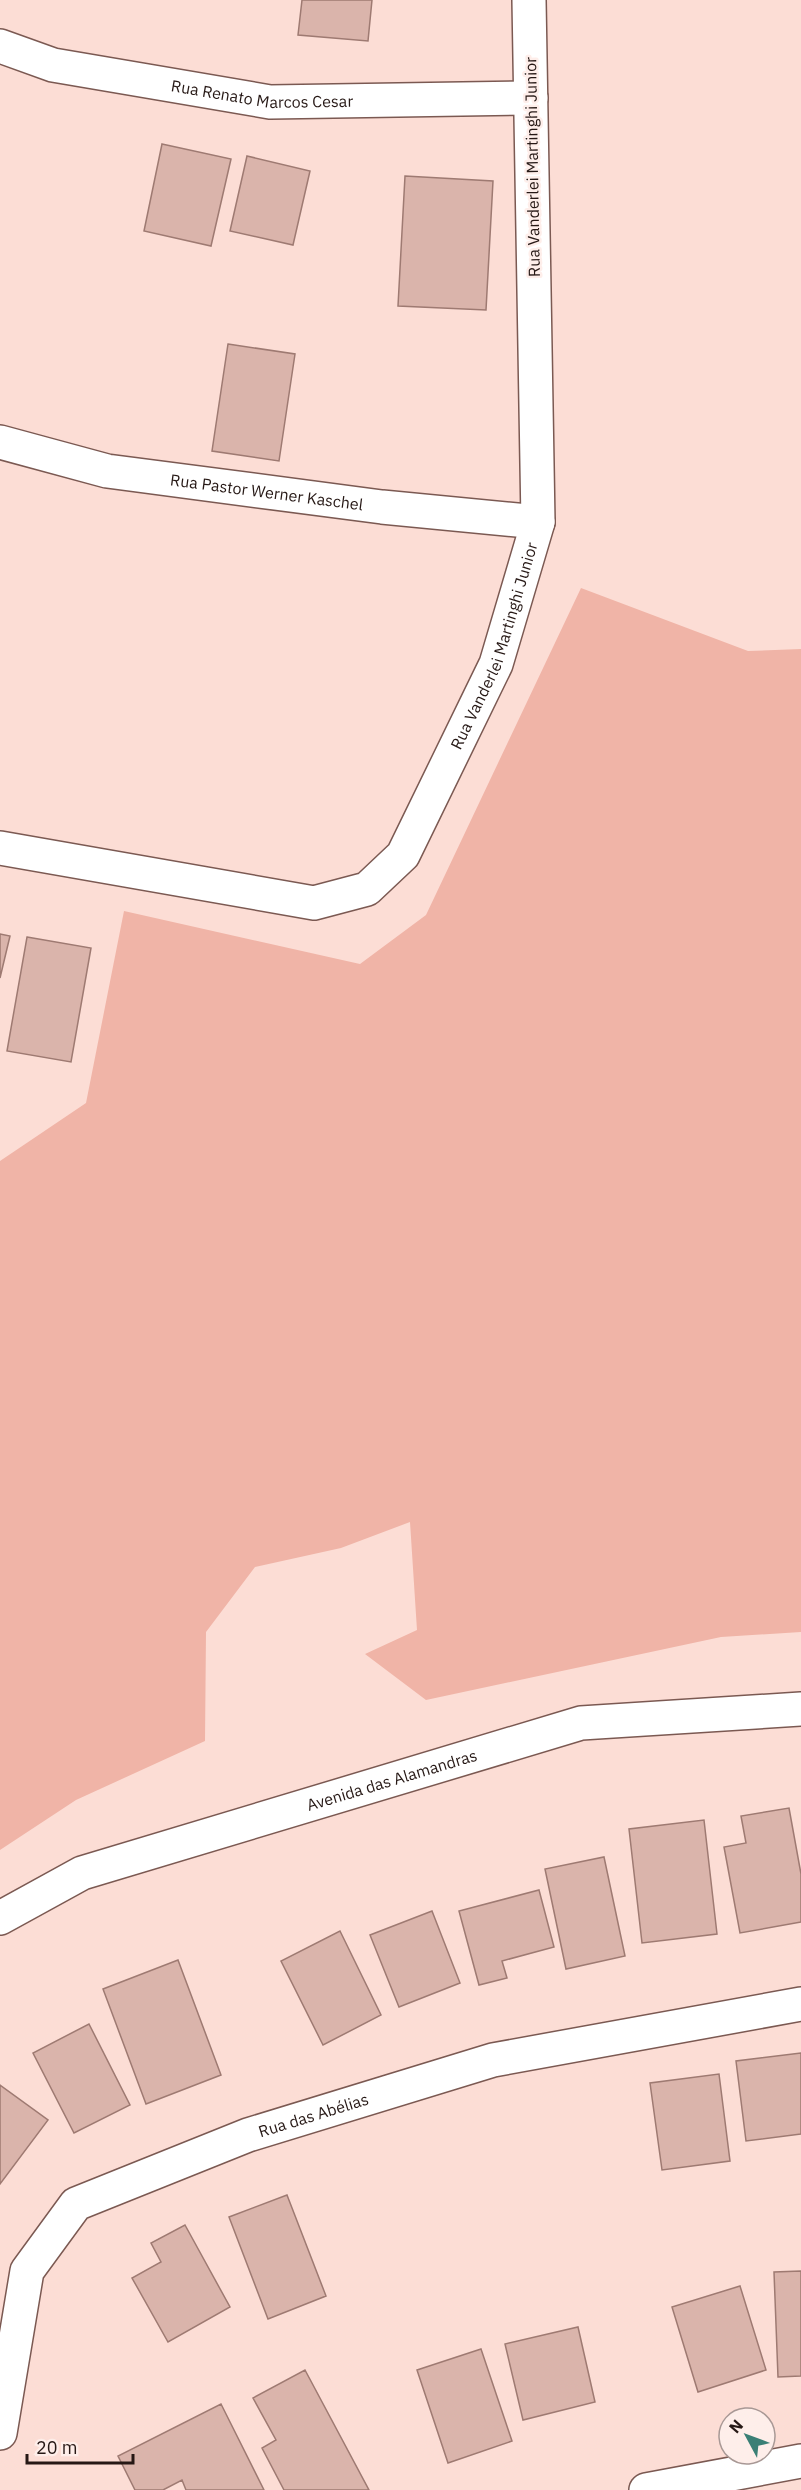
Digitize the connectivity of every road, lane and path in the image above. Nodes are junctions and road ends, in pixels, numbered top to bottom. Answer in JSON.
{"nodes":[{"id":1,"x":529,"y":0,"type":"edge"},
{"id":2,"x":0,"y":46,"type":"edge"},
{"id":3,"x":531,"y":98,"type":"junction"},
{"id":4,"x":0,"y":442,"type":"edge"},
{"id":5,"x":538,"y":522,"type":"junction"},
{"id":6,"x":0,"y":848,"type":"edge"},
{"id":7,"x":801,"y":1709,"type":"edge"},
{"id":8,"x":0,"y":1918,"type":"edge"},
{"id":9,"x":801,"y":2004,"type":"edge"},
{"id":10,"x":0,"y":2433,"type":"edge"},
{"id":11,"x":801,"y":2461,"type":"edge"},
{"id":12,"x":646,"y":2490,"type":"edge"}],
"edges":[{"from":1,"to":3,"type":"street","name":"Rua Vanderlei Martinghi Junior"},
{"from":2,"to":3,"type":"street","name":"Rua Renato Marcos Cesar"},
{"from":3,"to":5,"type":"street","name":"Rua Vanderlei Martinghi Junior"},
{"from":4,"to":5,"type":"street","name":"Rua Pastor Werner Kaschel"},
{"from":5,"to":6,"type":"street","name":"Rua Vanderlei Martinghi Junior"},
{"from":7,"to":8,"type":"street","name":"Avenida das Alamandras"},
{"from":9,"to":10,"type":"street","name":"Rua das Abélias"},
{"from":11,"to":12,"type":"street"}]}
